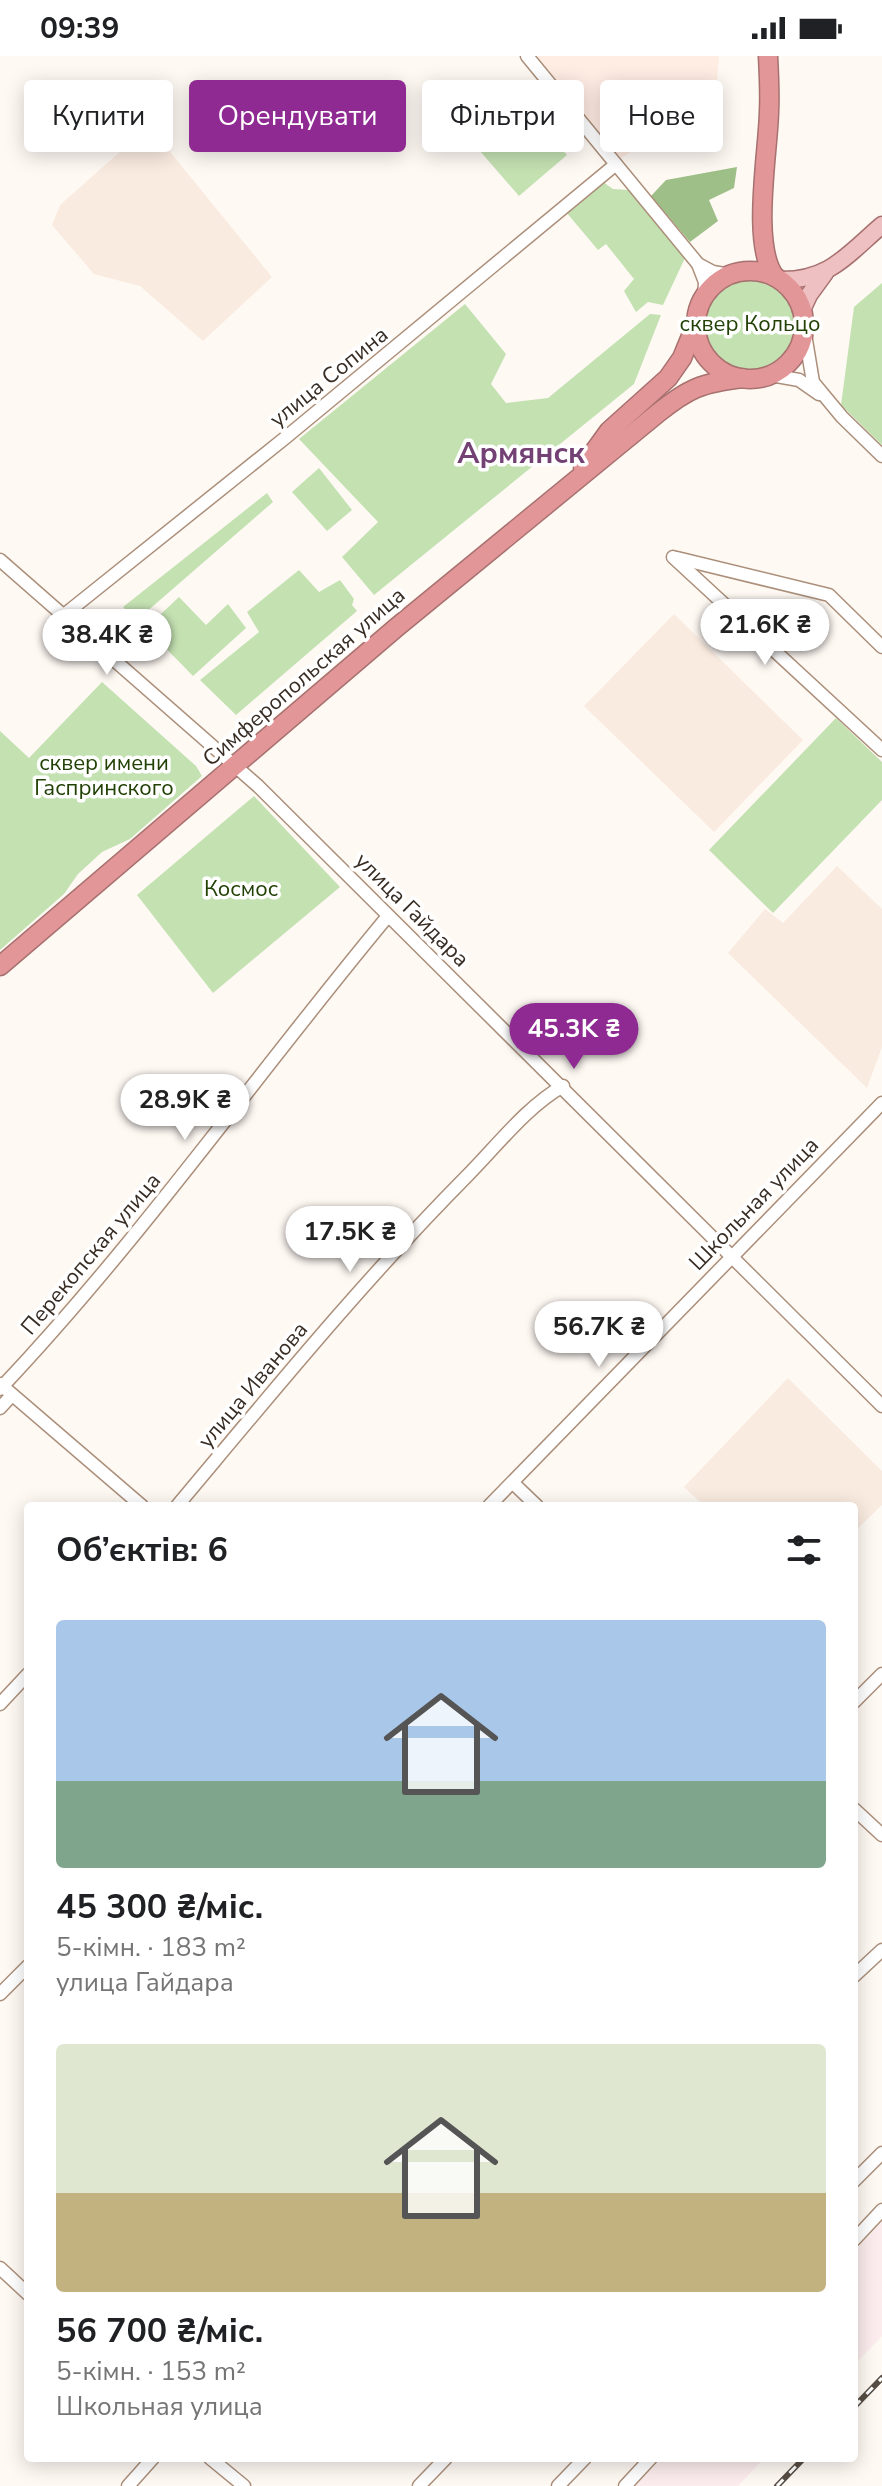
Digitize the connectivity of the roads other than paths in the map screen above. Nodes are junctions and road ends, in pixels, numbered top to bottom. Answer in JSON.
{"nodes":[{"id":1,"x":527,"y":56,"type":"edge"},
{"id":2,"x":768,"y":56,"type":"edge"},
{"id":3,"x":615,"y":165,"type":"junction"},
{"id":4,"x":882,"y":225,"type":"edge"},
{"id":5,"x":762,"y":227,"type":"junction"},
{"id":6,"x":698,"y":264,"type":"junction"},
{"id":7,"x":829,"y":269,"type":"junction"},
{"id":8,"x":733,"y":274,"type":"junction"},
{"id":9,"x":778,"y":278,"type":"junction"},
{"id":10,"x":704,"y":297,"type":"junction"},
{"id":11,"x":803,"y":319,"type":"junction"},
{"id":12,"x":696,"y":324,"type":"junction"},
{"id":13,"x":771,"y":375,"type":"junction"},
{"id":14,"x":742,"y":378,"type":"junction"},
{"id":15,"x":827,"y":401,"type":"junction"},
{"id":16,"x":882,"y":456,"type":"edge"},
{"id":17,"x":567,"y":487,"type":"junction"},
{"id":18,"x":0,"y":560,"type":"edge"},
{"id":19,"x":64,"y":615,"type":"junction"},
{"id":20,"x":882,"y":647,"type":"edge"},
{"id":21,"x":882,"y":750,"type":"edge"},
{"id":22,"x":237,"y":766,"type":"junction"},
{"id":23,"x":388,"y":916,"type":"junction"},
{"id":24,"x":0,"y":966,"type":"edge"},
{"id":25,"x":563,"y":1086,"type":"junction"},
{"id":26,"x":882,"y":1103,"type":"edge"},
{"id":27,"x":731,"y":1255,"type":"junction"},
{"id":28,"x":3,"y":1389,"type":"edge"},
{"id":29,"x":882,"y":1406,"type":"edge"},
{"id":30,"x":0,"y":1408,"type":"edge"},
{"id":31,"x":513,"y":1483,"type":"junction"},
{"id":32,"x":137,"y":1502,"type":"edge"},
{"id":33,"x":180,"y":1502,"type":"edge"},
{"id":34,"x":493,"y":1502,"type":"edge"},
{"id":35,"x":533,"y":1502,"type":"edge"},
{"id":36,"x":882,"y":1674,"type":"edge"},
{"id":37,"x":24,"y":1678,"type":"edge"},
{"id":38,"x":858,"y":1698,"type":"edge"},
{"id":39,"x":0,"y":1704,"type":"edge"},
{"id":40,"x":858,"y":1813,"type":"edge"},
{"id":41,"x":882,"y":1835,"type":"edge"},
{"id":42,"x":882,"y":1950,"type":"edge"},
{"id":43,"x":24,"y":1970,"type":"edge"},
{"id":44,"x":858,"y":1972,"type":"edge"},
{"id":45,"x":0,"y":1994,"type":"edge"},
{"id":46,"x":882,"y":2153,"type":"edge"},
{"id":47,"x":858,"y":2177,"type":"edge"},
{"id":48,"x":882,"y":2210,"type":"edge"},
{"id":49,"x":858,"y":2236,"type":"edge"},
{"id":50,"x":0,"y":2268,"type":"edge"},
{"id":51,"x":24,"y":2290,"type":"edge"},
{"id":52,"x":149,"y":2462,"type":"edge"},
{"id":53,"x":215,"y":2462,"type":"edge"},
{"id":54,"x":442,"y":2462,"type":"edge"},
{"id":55,"x":581,"y":2462,"type":"edge"},
{"id":56,"x":647,"y":2462,"type":"edge"},
{"id":57,"x":128,"y":2486,"type":"edge"},
{"id":58,"x":244,"y":2486,"type":"edge"},
{"id":59,"x":419,"y":2486,"type":"edge"},
{"id":60,"x":558,"y":2486,"type":"edge"},
{"id":61,"x":625,"y":2486,"type":"edge"}],
"edges":[{"from":1,"to":3,"type":"street"},
{"from":2,"to":5,"type":"highway"},
{"from":3,"to":6,"type":"street"},
{"from":3,"to":19,"type":"street","name":"улица Сопина"},
{"from":4,"to":7,"type":"main road"},
{"from":5,"to":8,"type":"highway"},
{"from":5,"to":9,"type":"highway"},
{"from":6,"to":8,"type":"street"},
{"from":6,"to":10,"type":"street"},
{"from":7,"to":9,"type":"main road"},
{"from":7,"to":11,"type":"main road"},
{"from":8,"to":9,"type":"highway"},
{"from":8,"to":10,"type":"highway"},
{"from":9,"to":11,"type":"highway"},
{"from":10,"to":12,"type":"highway"},
{"from":11,"to":13,"type":"highway"},
{"from":11,"to":15,"type":"street"},
{"from":12,"to":14,"type":"highway"},
{"from":12,"to":17,"type":"highway","name":"Симферопольская улица"},
{"from":13,"to":14,"type":"highway"},
{"from":13,"to":15,"type":"street"},
{"from":14,"to":17,"type":"highway","name":"Симферопольская улица"},
{"from":15,"to":16,"type":"street"},
{"from":17,"to":22,"type":"highway","name":"Симферопольская улица"},
{"from":18,"to":19,"type":"street","name":"улица Гайдара"},
{"from":19,"to":22,"type":"street","name":"улица Гайдара"},
{"from":20,"to":21,"type":"street"},
{"from":22,"to":23,"type":"street","name":"улица Гайдара"},
{"from":22,"to":24,"type":"highway","name":"Симферопольская улица"},
{"from":23,"to":25,"type":"street","name":"улица Гайдара"},
{"from":23,"to":28,"type":"street","name":"Перекопская улица"},
{"from":25,"to":27,"type":"street","name":"улица Гайдара"},
{"from":25,"to":33,"type":"street","name":"улица Иванова"},
{"from":26,"to":27,"type":"street","name":"Школьная улица"},
{"from":27,"to":29,"type":"street","name":"улица Гайдара"},
{"from":27,"to":31,"type":"street","name":"Школьная улица"},
{"from":28,"to":30,"type":"street","name":"Перекопская улица"},
{"from":28,"to":32,"type":"street"},
{"from":31,"to":34,"type":"street","name":"Школьная улица"},
{"from":31,"to":35,"type":"street"},
{"from":36,"to":38,"type":"street"},
{"from":37,"to":39,"type":"street"},
{"from":40,"to":41,"type":"street"},
{"from":42,"to":44,"type":"street"},
{"from":43,"to":45,"type":"street"},
{"from":46,"to":47,"type":"street"},
{"from":48,"to":49,"type":"street"},
{"from":50,"to":51,"type":"street"},
{"from":52,"to":57,"type":"street"},
{"from":53,"to":58,"type":"street"},
{"from":54,"to":59,"type":"street"},
{"from":55,"to":60,"type":"street"},
{"from":56,"to":61,"type":"street"}]}
